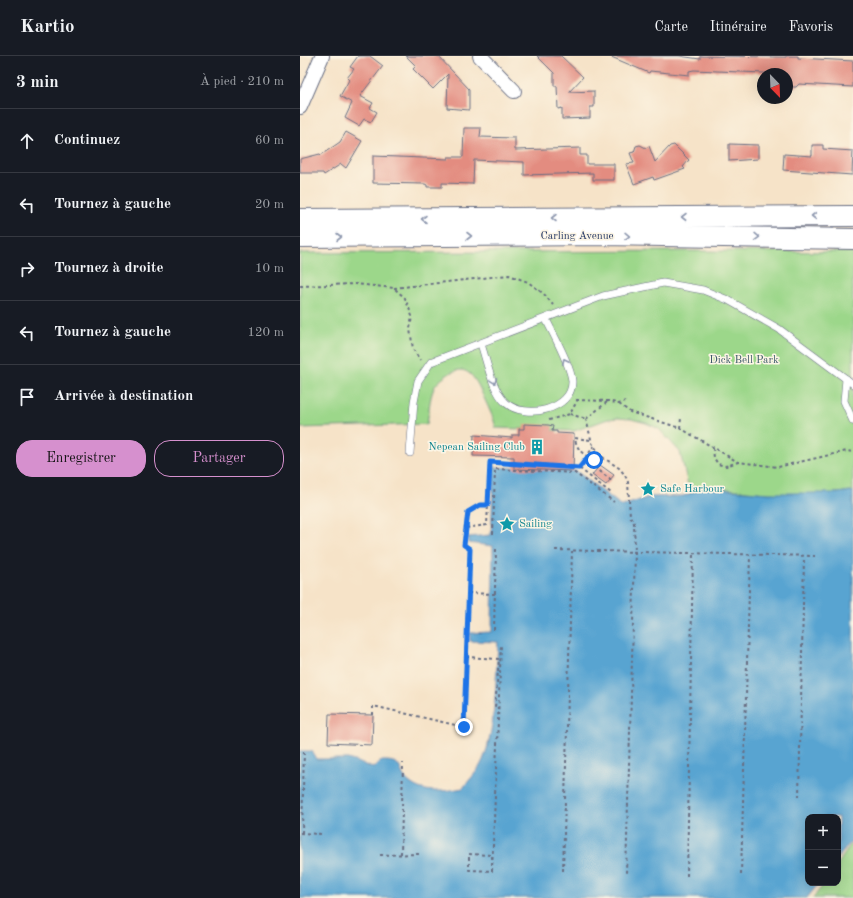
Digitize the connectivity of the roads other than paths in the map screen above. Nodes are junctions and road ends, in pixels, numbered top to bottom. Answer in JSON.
{"nodes":[{"id":1,"x":322,"y":56,"type":"edge"},
{"id":2,"x":480,"y":56,"type":"edge"},
{"id":3,"x":514,"y":91,"type":"dead end"},
{"id":4,"x":300,"y":107,"type":"edge"},
{"id":5,"x":853,"y":216,"type":"edge"},
{"id":6,"x":300,"y":219,"type":"edge"},
{"id":7,"x":300,"y":237,"type":"edge"},
{"id":8,"x":853,"y":239,"type":"edge"},
{"id":9,"x":546,"y":319,"type":"junction"},
{"id":10,"x":481,"y":344,"type":"junction"},
{"id":11,"x":846,"y":379,"type":"junction"},
{"id":12,"x":853,"y":384,"type":"edge"},
{"id":13,"x":853,"y":421,"type":"edge"},
{"id":14,"x":410,"y":453,"type":"dead end"}],
"edges":[{"from":1,"to":4,"type":"street"},
{"from":2,"to":3,"type":"street"},
{"from":5,"to":6,"type":"main road","name":"Carling Avenue","one_way":true},
{"from":7,"to":8,"type":"main road","name":"Carling Avenue","one_way":true},
{"from":9,"to":10,"type":"lane"},
{"from":10,"to":9,"type":"lane","one_way":true},
{"from":9,"to":11,"type":"lane"},
{"from":10,"to":14,"type":"lane"},
{"from":11,"to":12,"type":"lane"},
{"from":11,"to":13,"type":"lane"}]}
